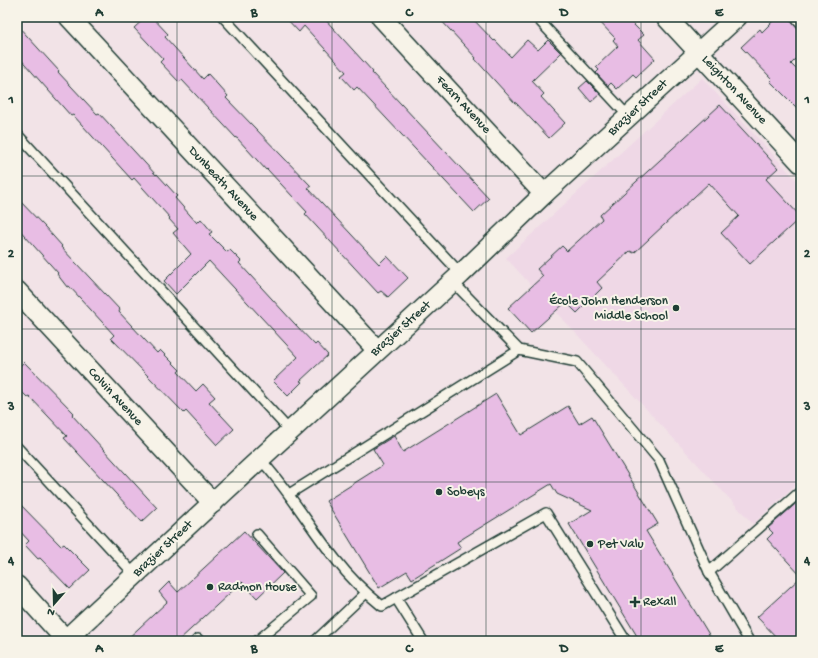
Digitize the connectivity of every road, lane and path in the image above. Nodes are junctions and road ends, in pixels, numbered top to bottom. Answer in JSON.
{"nodes":[{"id":1,"x":69,"y":17,"type":"edge"},
{"id":2,"x":223,"y":17,"type":"edge"},
{"id":3,"x":381,"y":17,"type":"edge"},
{"id":4,"x":536,"y":17,"type":"edge"},
{"id":5,"x":666,"y":17,"type":"edge"},
{"id":6,"x":737,"y":17,"type":"edge"},
{"id":7,"x":795,"y":17,"type":"edge"},
{"id":8,"x":801,"y":23,"type":"edge"},
{"id":9,"x":698,"y":52,"type":"junction"},
{"id":10,"x":629,"y":117,"type":"junction"},
{"id":11,"x":17,"y":134,"type":"edge"},
{"id":12,"x":801,"y":163,"type":"edge"},
{"id":13,"x":544,"y":194,"type":"junction"},
{"id":14,"x":457,"y":278,"type":"junction"},
{"id":15,"x":17,"y":291,"type":"edge"},
{"id":16,"x":377,"y":350,"type":"junction"},
{"id":17,"x":519,"y":350,"type":"junction"},
{"id":18,"x":290,"y":431,"type":"junction"},
{"id":19,"x":17,"y":447,"type":"edge"},
{"id":20,"x":260,"y":459,"type":"junction"},
{"id":21,"x":801,"y":491,"type":"edge"},
{"id":22,"x":289,"y":494,"type":"junction"},
{"id":23,"x":212,"y":503,"type":"junction"},
{"id":24,"x":257,"y":534,"type":"dead end"},
{"id":25,"x":709,"y":572,"type":"junction"},
{"id":26,"x":135,"y":575,"type":"junction"},
{"id":27,"x":17,"y":586,"type":"edge"},
{"id":28,"x":366,"y":593,"type":"junction"},
{"id":29,"x":396,"y":598,"type":"junction"},
{"id":30,"x":72,"y":638,"type":"edge"},
{"id":31,"x":257,"y":641,"type":"edge"},
{"id":32,"x":315,"y":641,"type":"edge"},
{"id":33,"x":423,"y":641,"type":"edge"},
{"id":34,"x":626,"y":641,"type":"edge"},
{"id":35,"x":749,"y":641,"type":"edge"}],
"edges":[{"from":1,"to":16,"type":"street","name":"Dunbeath Avenue"},
{"from":2,"to":14,"type":"lane"},
{"from":3,"to":13,"type":"street","name":"Fearn Avenue"},
{"from":4,"to":10,"type":"lane"},
{"from":5,"to":9,"type":"street","name":"Leighton Avenue"},
{"from":6,"to":9,"type":"street","name":"Brazier Street"},
{"from":7,"to":8,"type":"lane"},
{"from":9,"to":10,"type":"street","name":"Brazier Street"},
{"from":9,"to":12,"type":"street","name":"Leighton Avenue"},
{"from":10,"to":13,"type":"street","name":"Brazier Street"},
{"from":11,"to":18,"type":"lane"},
{"from":13,"to":14,"type":"street","name":"Brazier Street"},
{"from":14,"to":16,"type":"street","name":"Brazier Street"},
{"from":14,"to":17,"type":"lane"},
{"from":15,"to":23,"type":"street","name":"Colvin Avenue"},
{"from":16,"to":18,"type":"street","name":"Brazier Street"},
{"from":17,"to":22,"type":"lane"},
{"from":17,"to":25,"type":"lane"},
{"from":18,"to":20,"type":"street","name":"Brazier Street"},
{"from":19,"to":26,"type":"lane"},
{"from":20,"to":22,"type":"lane"},
{"from":20,"to":23,"type":"street","name":"Brazier Street"},
{"from":21,"to":25,"type":"lane"},
{"from":22,"to":28,"type":"lane"},
{"from":23,"to":26,"type":"street","name":"Brazier Street"},
{"from":24,"to":31,"type":"lane"},
{"from":25,"to":35,"type":"lane"},
{"from":26,"to":30,"type":"street","name":"Brazier Street"},
{"from":27,"to":30,"type":"street"},
{"from":28,"to":29,"type":"lane"},
{"from":28,"to":32,"type":"lane"},
{"from":29,"to":33,"type":"lane"},
{"from":29,"to":34,"type":"lane"}]}
